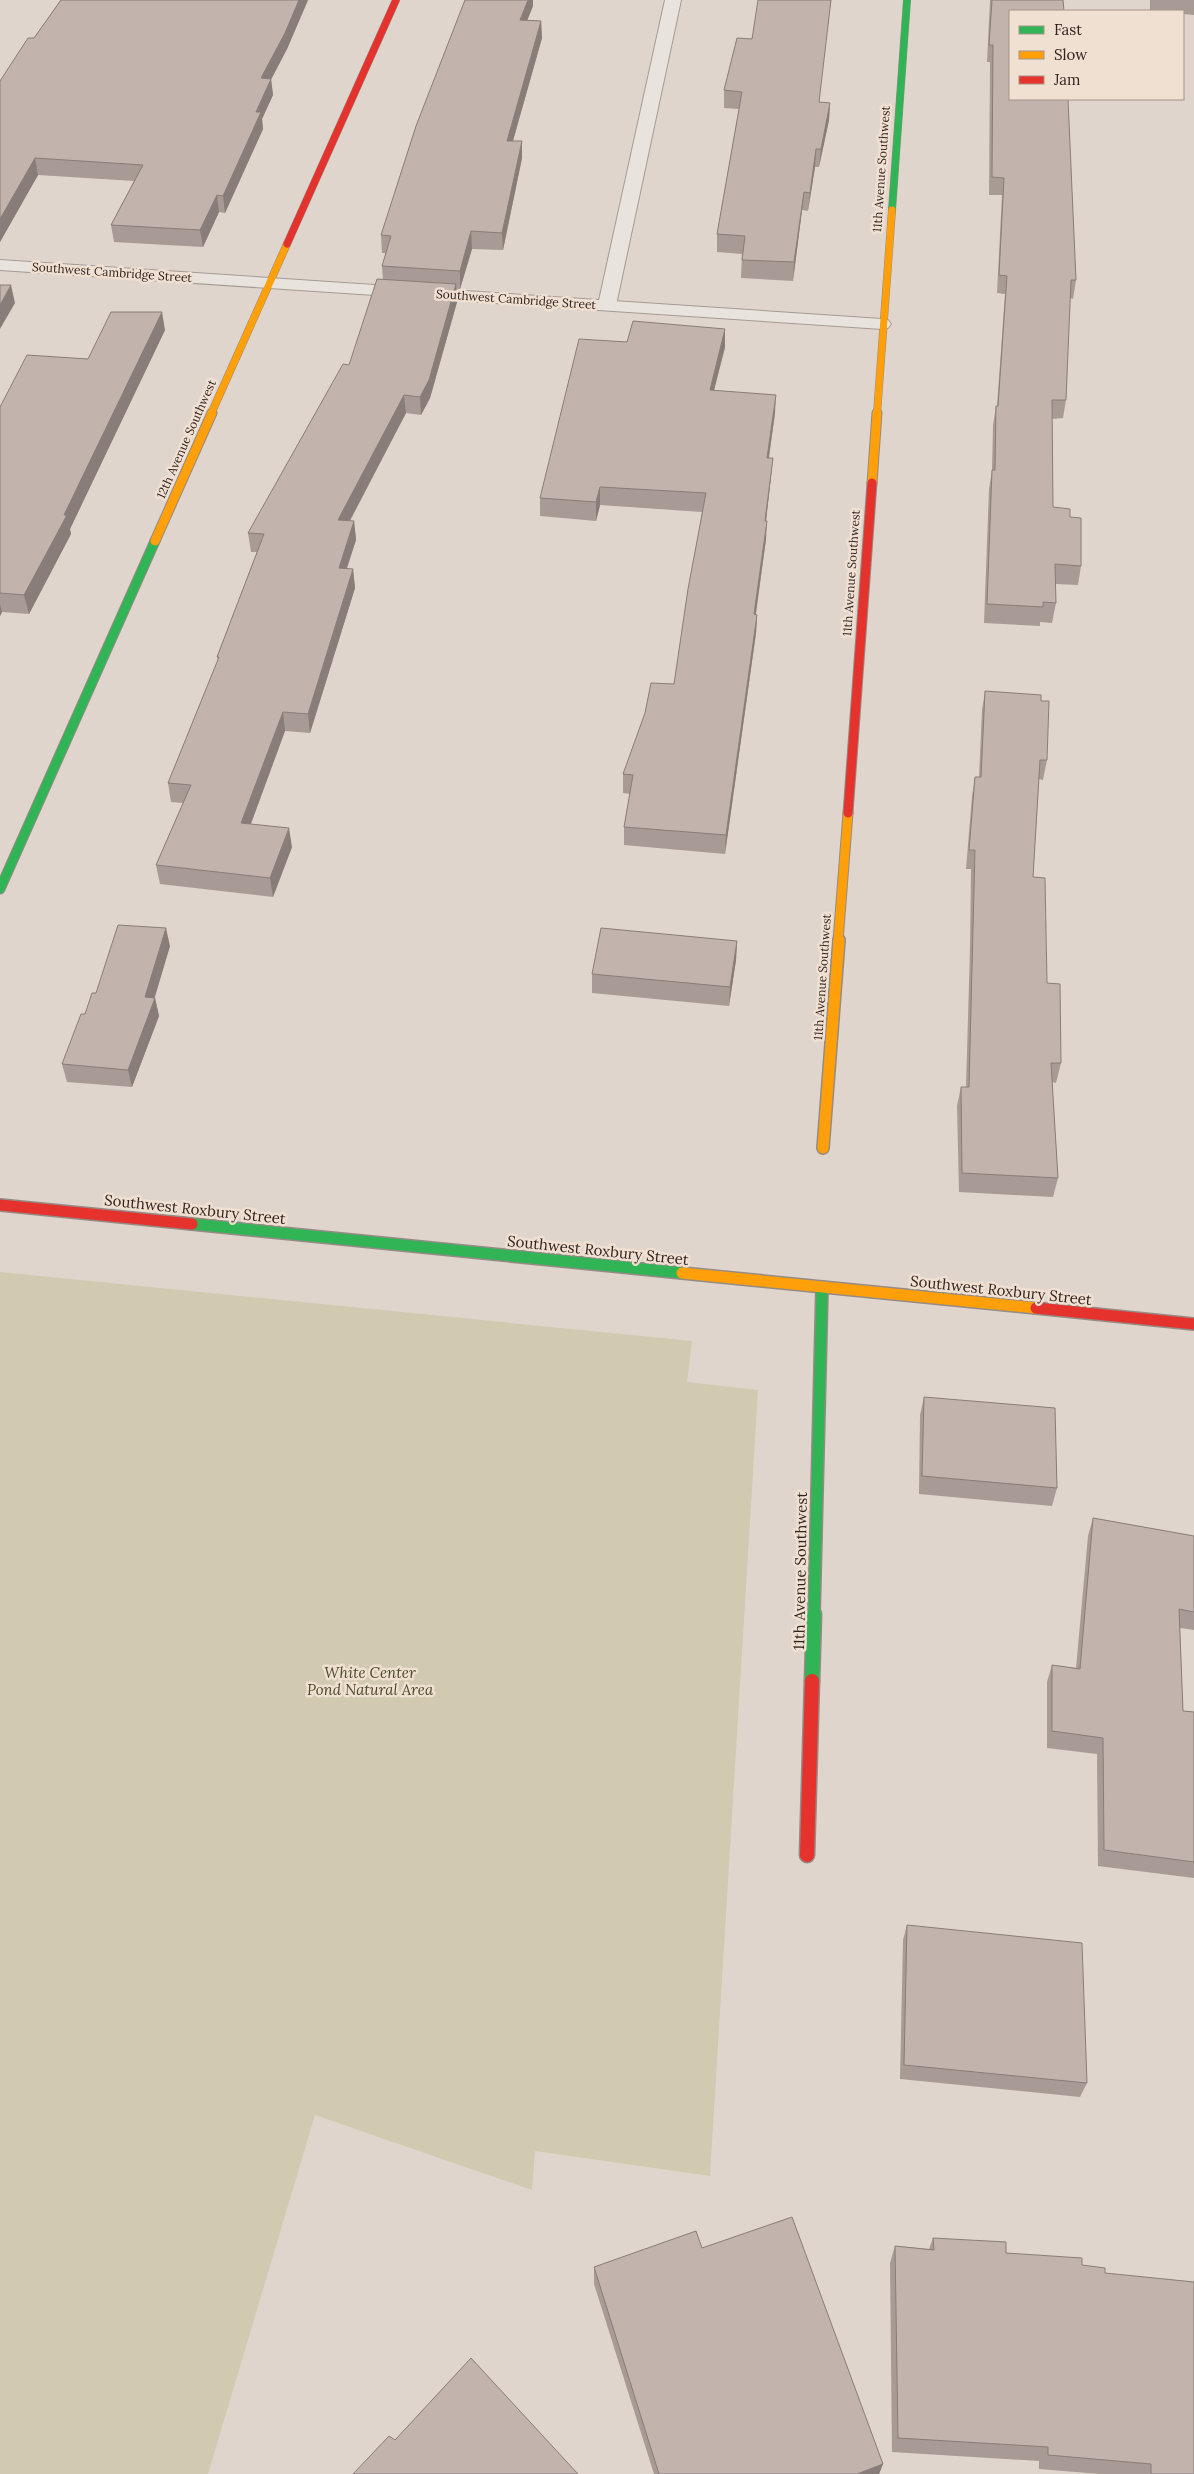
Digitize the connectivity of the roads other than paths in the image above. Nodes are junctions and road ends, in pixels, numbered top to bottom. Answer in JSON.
{"nodes":[{"id":1,"x":396,"y":0,"type":"edge"},
{"id":2,"x":673,"y":0,"type":"edge"},
{"id":3,"x":907,"y":0,"type":"edge"},
{"id":4,"x":0,"y":265,"type":"edge"},
{"id":5,"x":271,"y":281,"type":"junction"},
{"id":6,"x":607,"y":305,"type":"junction"},
{"id":7,"x":882,"y":324,"type":"junction"},
{"id":8,"x":0,"y":889,"type":"edge"},
{"id":9,"x":823,"y":1148,"type":"dead end"},
{"id":10,"x":0,"y":1205,"type":"edge"},
{"id":11,"x":822,"y":1287,"type":"junction"},
{"id":12,"x":1194,"y":1324,"type":"edge"},
{"id":13,"x":807,"y":1855,"type":"dead end"}],
"edges":[{"from":1,"to":5,"type":"street","name":"12th Avenue Southwest"},
{"from":2,"to":6,"type":"street"},
{"from":3,"to":7,"type":"street","name":"11th Avenue Southwest"},
{"from":4,"to":5,"type":"street","name":"Southwest Cambridge Street"},
{"from":5,"to":6,"type":"street","name":"Southwest Cambridge Street"},
{"from":5,"to":8,"type":"street","name":"12th Avenue Southwest"},
{"from":6,"to":7,"type":"street","name":"Southwest Cambridge Street"},
{"from":7,"to":9,"type":"street","name":"11th Avenue Southwest"},
{"from":10,"to":11,"type":"street","name":"Southwest Roxbury Street"},
{"from":11,"to":12,"type":"street","name":"Southwest Roxbury Street"},
{"from":11,"to":13,"type":"street","name":"11th Avenue Southwest"}]}
